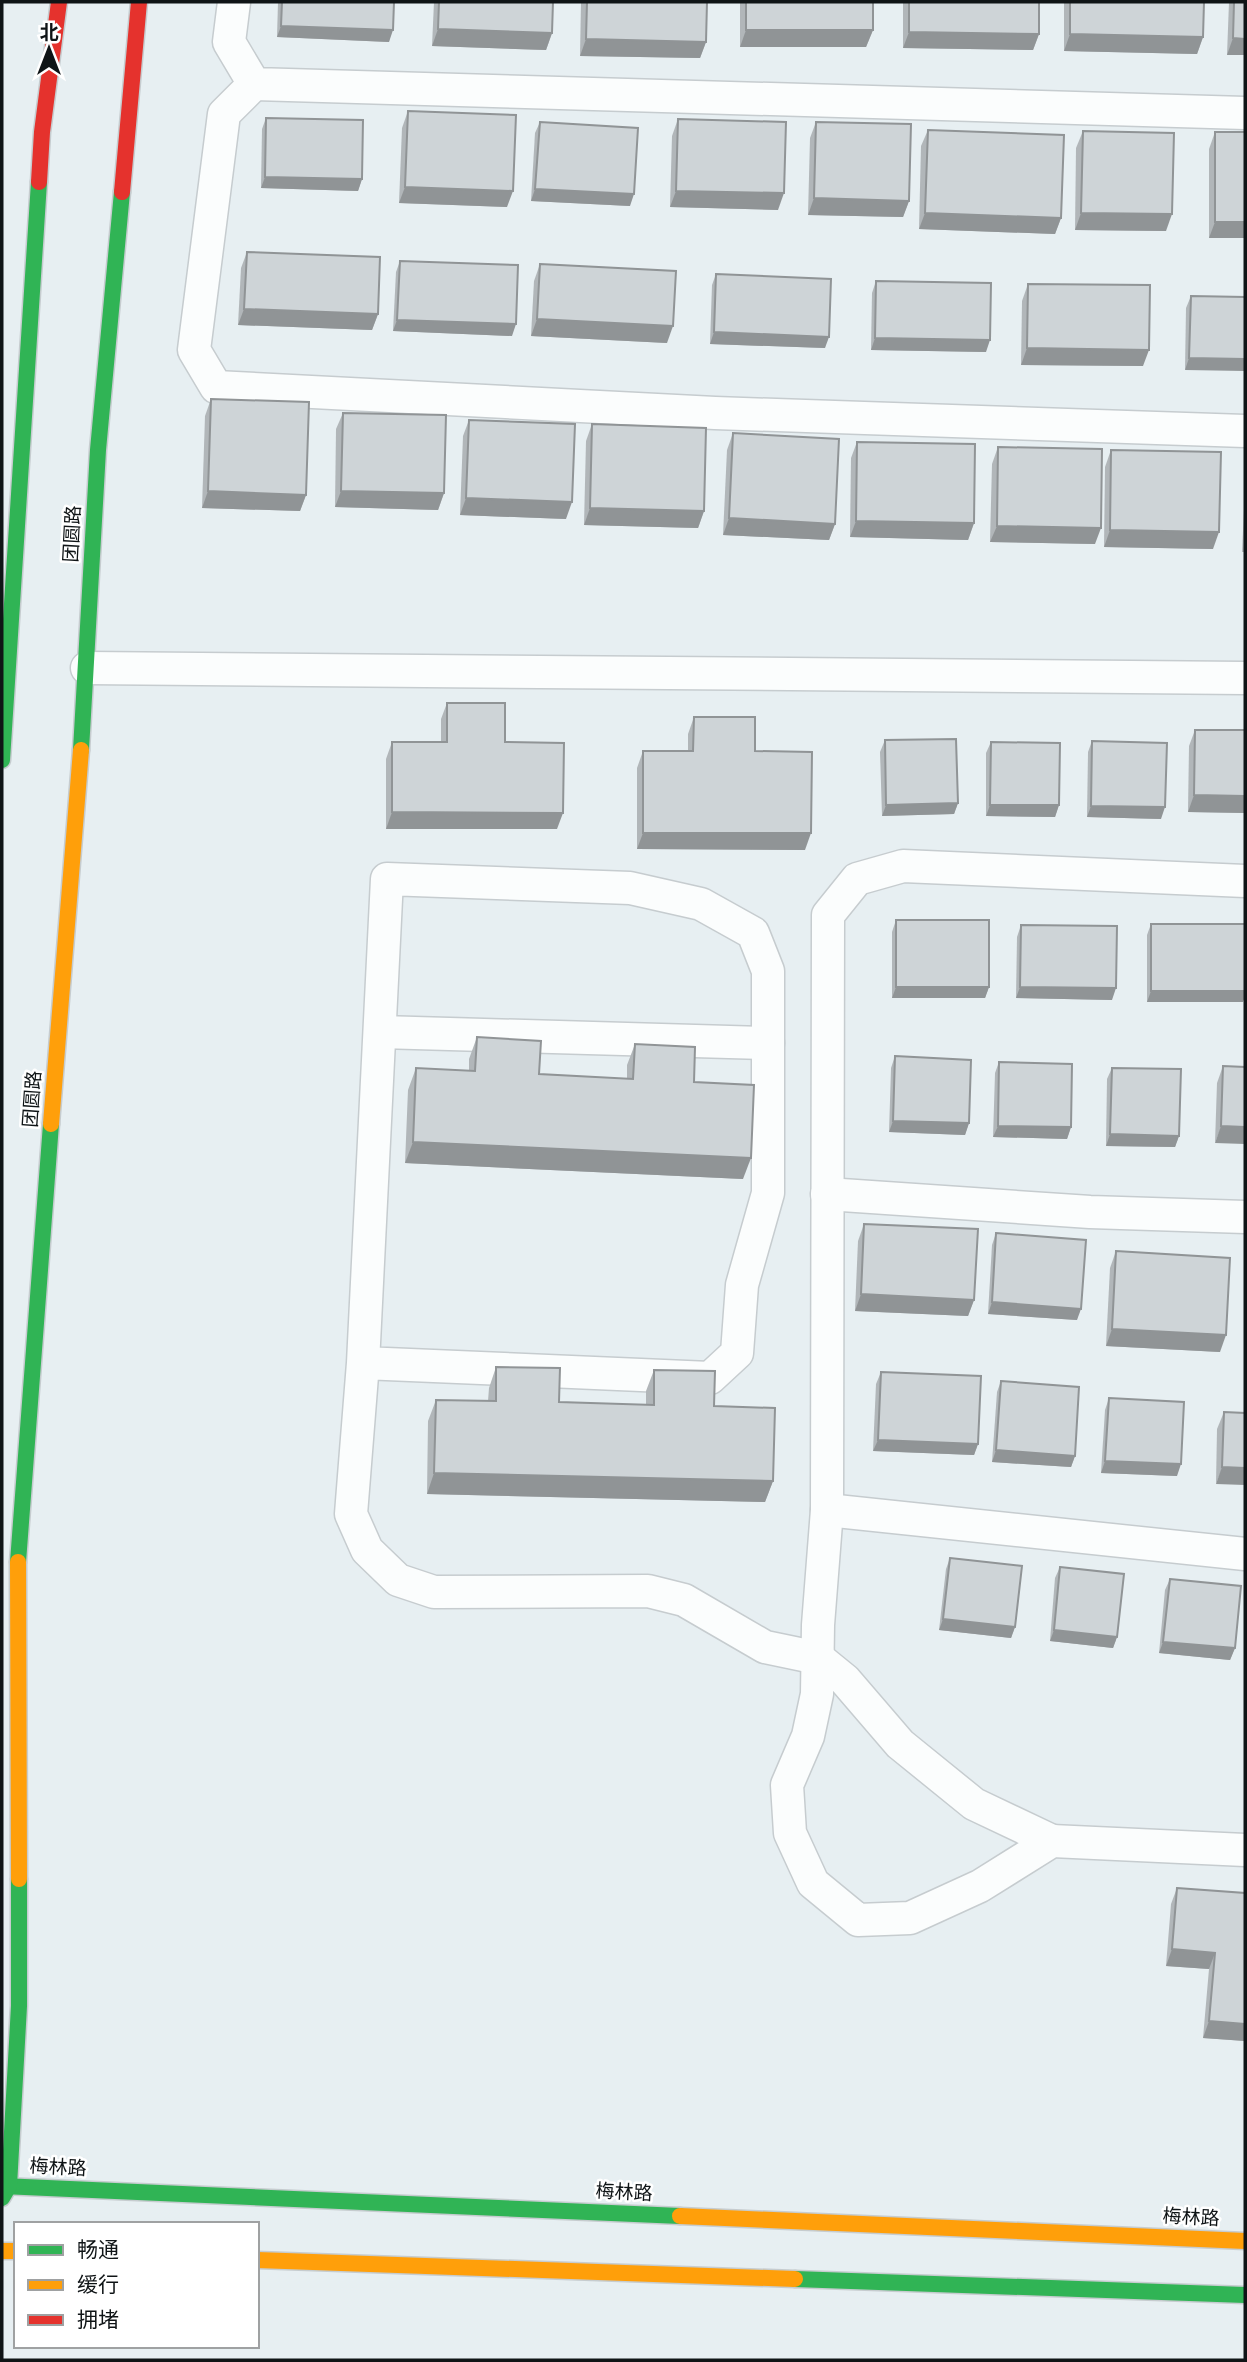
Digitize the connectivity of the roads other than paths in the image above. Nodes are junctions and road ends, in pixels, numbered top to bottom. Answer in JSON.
{"nodes":[{"id":1,"x":59,"y":2,"type":"edge"},
{"id":2,"x":139,"y":2,"type":"edge"},
{"id":3,"x":234,"y":2,"type":"edge"},
{"id":4,"x":254,"y":84,"type":"junction"},
{"id":5,"x":1245,"y":113,"type":"edge"},
{"id":6,"x":1245,"y":431,"type":"edge"},
{"id":7,"x":87,"y":668,"type":"junction"},
{"id":8,"x":1245,"y":678,"type":"edge"},
{"id":9,"x":2,"y":760,"type":"edge"},
{"id":10,"x":1245,"y":881,"type":"edge"},
{"id":11,"x":380,"y":1032,"type":"junction"},
{"id":12,"x":768,"y":1043,"type":"junction"},
{"id":13,"x":827,"y":1194,"type":"junction"},
{"id":14,"x":1245,"y":1217,"type":"edge"},
{"id":15,"x":363,"y":1363,"type":"junction"},
{"id":16,"x":827,"y":1510,"type":"junction"},
{"id":17,"x":1245,"y":1554,"type":"edge"},
{"id":18,"x":818,"y":1658,"type":"junction"},
{"id":19,"x":1052,"y":1841,"type":"junction"},
{"id":20,"x":1245,"y":1850,"type":"edge"},
{"id":21,"x":4,"y":2190,"type":"edge"},
{"id":22,"x":1245,"y":2241,"type":"edge"},
{"id":23,"x":259,"y":2260,"type":"edge"},
{"id":24,"x":1245,"y":2295,"type":"edge"}],
"edges":[{"from":1,"to":9,"type":"street"},
{"from":2,"to":7,"type":"street","name":"团圆路"},
{"from":3,"to":4,"type":"street"},
{"from":4,"to":5,"type":"street"},
{"from":4,"to":6,"type":"street"},
{"from":7,"to":8,"type":"street"},
{"from":7,"to":21,"type":"street","name":"团圆路"},
{"from":10,"to":13,"type":"street"},
{"from":11,"to":12,"type":"street"},
{"from":11,"to":12,"type":"street"},
{"from":11,"to":15,"type":"street"},
{"from":12,"to":15,"type":"street"},
{"from":13,"to":14,"type":"street"},
{"from":13,"to":16,"type":"street"},
{"from":15,"to":18,"type":"street"},
{"from":16,"to":17,"type":"street"},
{"from":16,"to":18,"type":"street"},
{"from":18,"to":19,"type":"street"},
{"from":18,"to":19,"type":"street"},
{"from":19,"to":20,"type":"street"},
{"from":21,"to":22,"type":"street","name":"梅林路"},
{"from":23,"to":24,"type":"street"}]}
